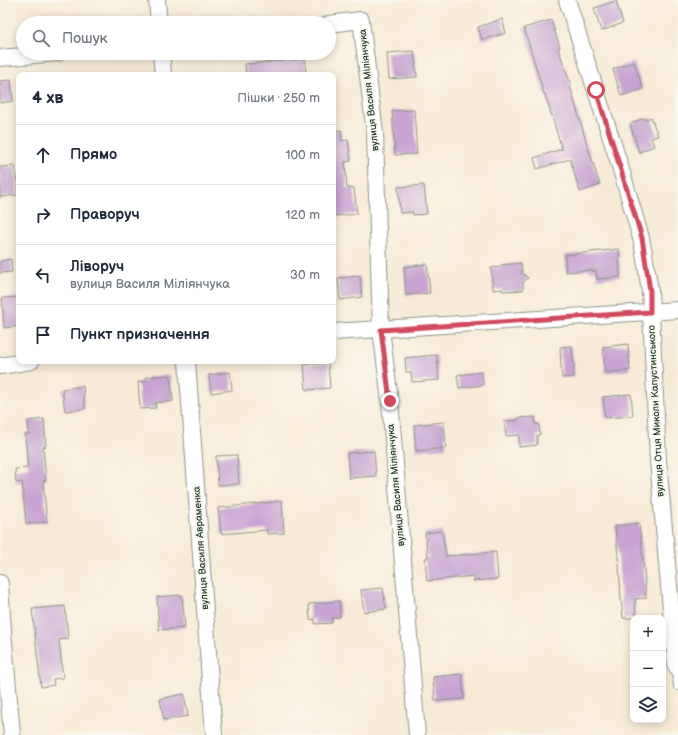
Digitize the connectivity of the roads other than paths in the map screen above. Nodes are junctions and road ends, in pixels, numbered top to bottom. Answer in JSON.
{"nodes":[{"id":1,"x":157,"y":0,"type":"edge"},
{"id":2,"x":567,"y":0,"type":"edge"},
{"id":3,"x":158,"y":16,"type":"edge"},
{"id":4,"x":336,"y":23,"type":"edge"},
{"id":5,"x":16,"y":57,"type":"edge"},
{"id":6,"x":0,"y":58,"type":"edge"},
{"id":7,"x":162,"y":60,"type":"edge"},
{"id":8,"x":163,"y":72,"type":"edge"},
{"id":9,"x":678,"y":310,"type":"edge"},
{"id":10,"x":650,"y":312,"type":"junction"},
{"id":11,"x":381,"y":330,"type":"junction"},
{"id":12,"x":336,"y":332,"type":"edge"},
{"id":13,"x":16,"y":363,"type":"edge"},
{"id":14,"x":187,"y":364,"type":"edge"},
{"id":15,"x":0,"y":366,"type":"edge"},
{"id":16,"x":0,"y":583,"type":"edge"},
{"id":17,"x":676,"y":666,"type":"joint"},
{"id":18,"x":678,"y":686,"type":"edge"},
{"id":19,"x":12,"y":735,"type":"edge"},
{"id":20,"x":214,"y":735,"type":"edge"},
{"id":21,"x":417,"y":735,"type":"edge"}],
"edges":[{"from":1,"to":3,"type":"street"},
{"from":2,"to":10,"type":"street","name":"вулиця Отця Миколи Капустинського"},
{"from":4,"to":11,"type":"street","name":"вулиця Василя Міліянчука"},
{"from":5,"to":6,"type":"street"},
{"from":7,"to":8,"type":"street"},
{"from":9,"to":10,"type":"street"},
{"from":10,"to":11,"type":"street"},
{"from":10,"to":17,"type":"street","name":"вулиця Отця Миколи Капустинського"},
{"from":11,"to":12,"type":"street"},
{"from":11,"to":21,"type":"street","name":"вулиця Василя Міліянчука"},
{"from":13,"to":15,"type":"street"},
{"from":14,"to":20,"type":"street","name":"вулиця Василя Авраменка"},
{"from":16,"to":19,"type":"street"},
{"from":17,"to":18,"type":"lane"}]}
